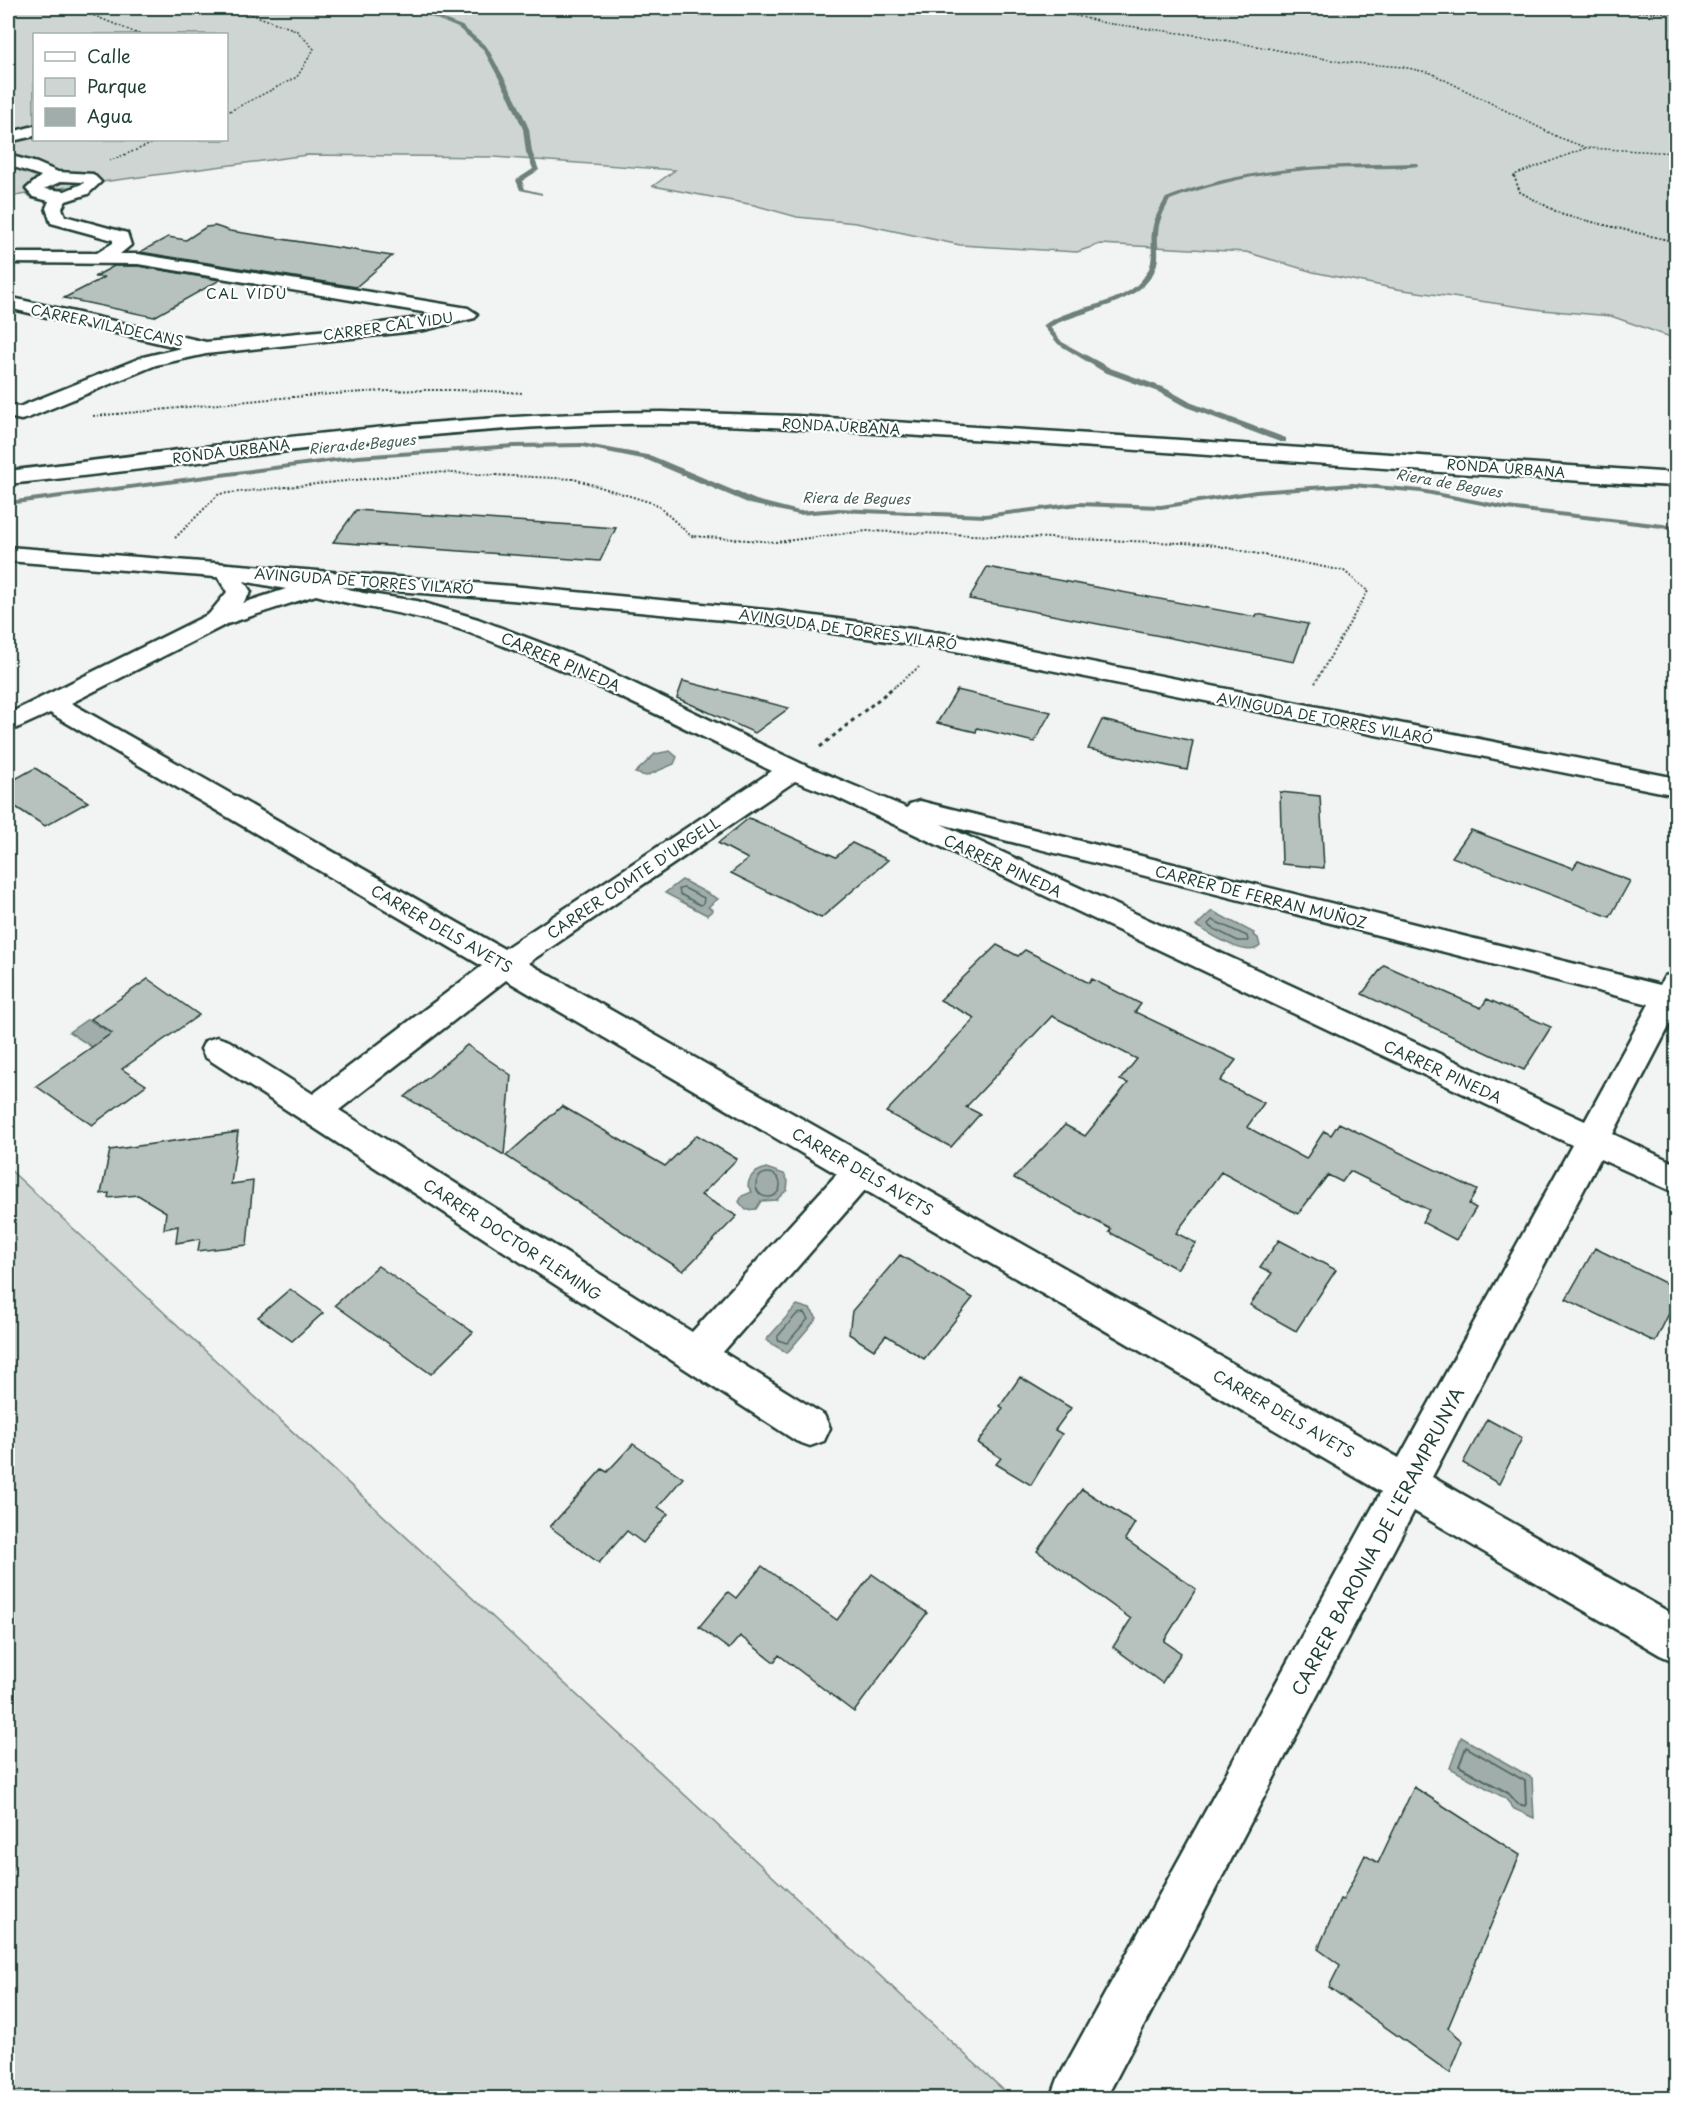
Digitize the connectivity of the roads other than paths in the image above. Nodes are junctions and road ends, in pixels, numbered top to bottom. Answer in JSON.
{"nodes":[{"id":1,"x":33,"y":131,"type":"edge"},
{"id":2,"x":9,"y":138,"type":"edge"},
{"id":3,"x":8,"y":160,"type":"edge"},
{"id":4,"x":55,"y":177,"type":"junction"},
{"id":5,"x":16,"y":189,"type":"dead end"},
{"id":6,"x":34,"y":189,"type":"junction"},
{"id":7,"x":60,"y":196,"type":"junction"},
{"id":8,"x":102,"y":257,"type":"junction"},
{"id":9,"x":8,"y":258,"type":"edge"},
{"id":10,"x":8,"y":303,"type":"edge"},
{"id":11,"x":206,"y":348,"type":"junction"},
{"id":12,"x":14,"y":413,"type":"edge"},
{"id":13,"x":8,"y":478,"type":"edge"},
{"id":14,"x":1677,"y":480,"type":"edge"},
{"id":15,"x":8,"y":554,"type":"edge"},
{"id":16,"x":226,"y":571,"type":"junction"},
{"id":17,"x":316,"y":587,"type":"junction"},
{"id":18,"x":218,"y":619,"type":"junction"},
{"id":19,"x":50,"y":702,"type":"junction"},
{"id":20,"x":8,"y":724,"type":"edge"},
{"id":21,"x":792,"y":770,"type":"junction"},
{"id":22,"x":1677,"y":787,"type":"edge"},
{"id":23,"x":846,"y":791,"type":"junction"},
{"id":24,"x":505,"y":964,"type":"junction"},
{"id":25,"x":1674,"y":994,"type":"edge"},
{"id":26,"x":217,"y":1049,"type":"dead end"},
{"id":27,"x":314,"y":1111,"type":"junction"},
{"id":28,"x":1592,"y":1141,"type":"junction"},
{"id":29,"x":862,"y":1170,"type":"junction"},
{"id":30,"x":1677,"y":1179,"type":"edge"},
{"id":31,"x":695,"y":1356,"type":"junction"},
{"id":32,"x":810,"y":1428,"type":"dead end"},
{"id":33,"x":1407,"y":1484,"type":"junction"},
{"id":34,"x":1677,"y":1640,"type":"edge"},
{"id":35,"x":1077,"y":2098,"type":"edge"}],
"edges":[{"from":1,"to":2,"type":"street"},
{"from":3,"to":4,"type":"street"},
{"from":4,"to":6,"type":"street"},
{"from":4,"to":7,"type":"street"},
{"from":5,"to":6,"type":"street"},
{"from":6,"to":7,"type":"street"},
{"from":7,"to":8,"type":"street"},
{"from":8,"to":9,"type":"street"},
{"from":8,"to":11,"type":"street","name":"CARRER CAL VIDU"},
{"from":10,"to":11,"type":"street","name":"CARRER VILADECANS"},
{"from":11,"to":12,"type":"street","name":"CARRER CAL VIDU"},
{"from":13,"to":14,"type":"street","name":"RONDA URBANA"},
{"from":15,"to":16,"type":"street","name":"AVINGUDA DE TORRES VILARÓ"},
{"from":16,"to":17,"type":"street","name":"CARRER PINEDA"},
{"from":16,"to":18,"type":"street"},
{"from":16,"to":22,"type":"street","name":"AVINGUDA DE TORRES VILARÓ"},
{"from":17,"to":18,"type":"street"},
{"from":17,"to":21,"type":"street","name":"CARRER PINEDA"},
{"from":18,"to":19,"type":"street"},
{"from":19,"to":20,"type":"street"},
{"from":19,"to":24,"type":"street","name":"CARRER DELS AVETS"},
{"from":21,"to":23,"type":"street","name":"CARRER PINEDA"},
{"from":21,"to":24,"type":"street","name":"CARRER COMTE D'URGELL"},
{"from":23,"to":25,"type":"street","name":"CARRER DE FERRAN MUÑOZ"},
{"from":23,"to":28,"type":"street","name":"CARRER PINEDA"},
{"from":24,"to":27,"type":"street","name":"CARRER COMTE D'URGELL"},
{"from":24,"to":29,"type":"street","name":"CARRER DELS AVETS"},
{"from":25,"to":28,"type":"street","name":"CARRER BARONIA DE L'ERAMPRUNYA"},
{"from":26,"to":27,"type":"street","name":"CARRER DOCTOR FLEMING"},
{"from":27,"to":31,"type":"street","name":"CARRER DOCTOR FLEMING"},
{"from":28,"to":30,"type":"street","name":"CARRER PINEDA"},
{"from":28,"to":33,"type":"street","name":"CARRER BARONIA DE L'ERAMPRUNYA"},
{"from":29,"to":31,"type":"street"},
{"from":29,"to":33,"type":"street","name":"CARRER DELS AVETS"},
{"from":31,"to":32,"type":"street","name":"CARRER DOCTOR FLEMING"},
{"from":33,"to":34,"type":"street","name":"CARRER DELS AVETS"},
{"from":33,"to":35,"type":"street","name":"CARRER BARONIA DE L'ERAMPRUNYA"}]}
